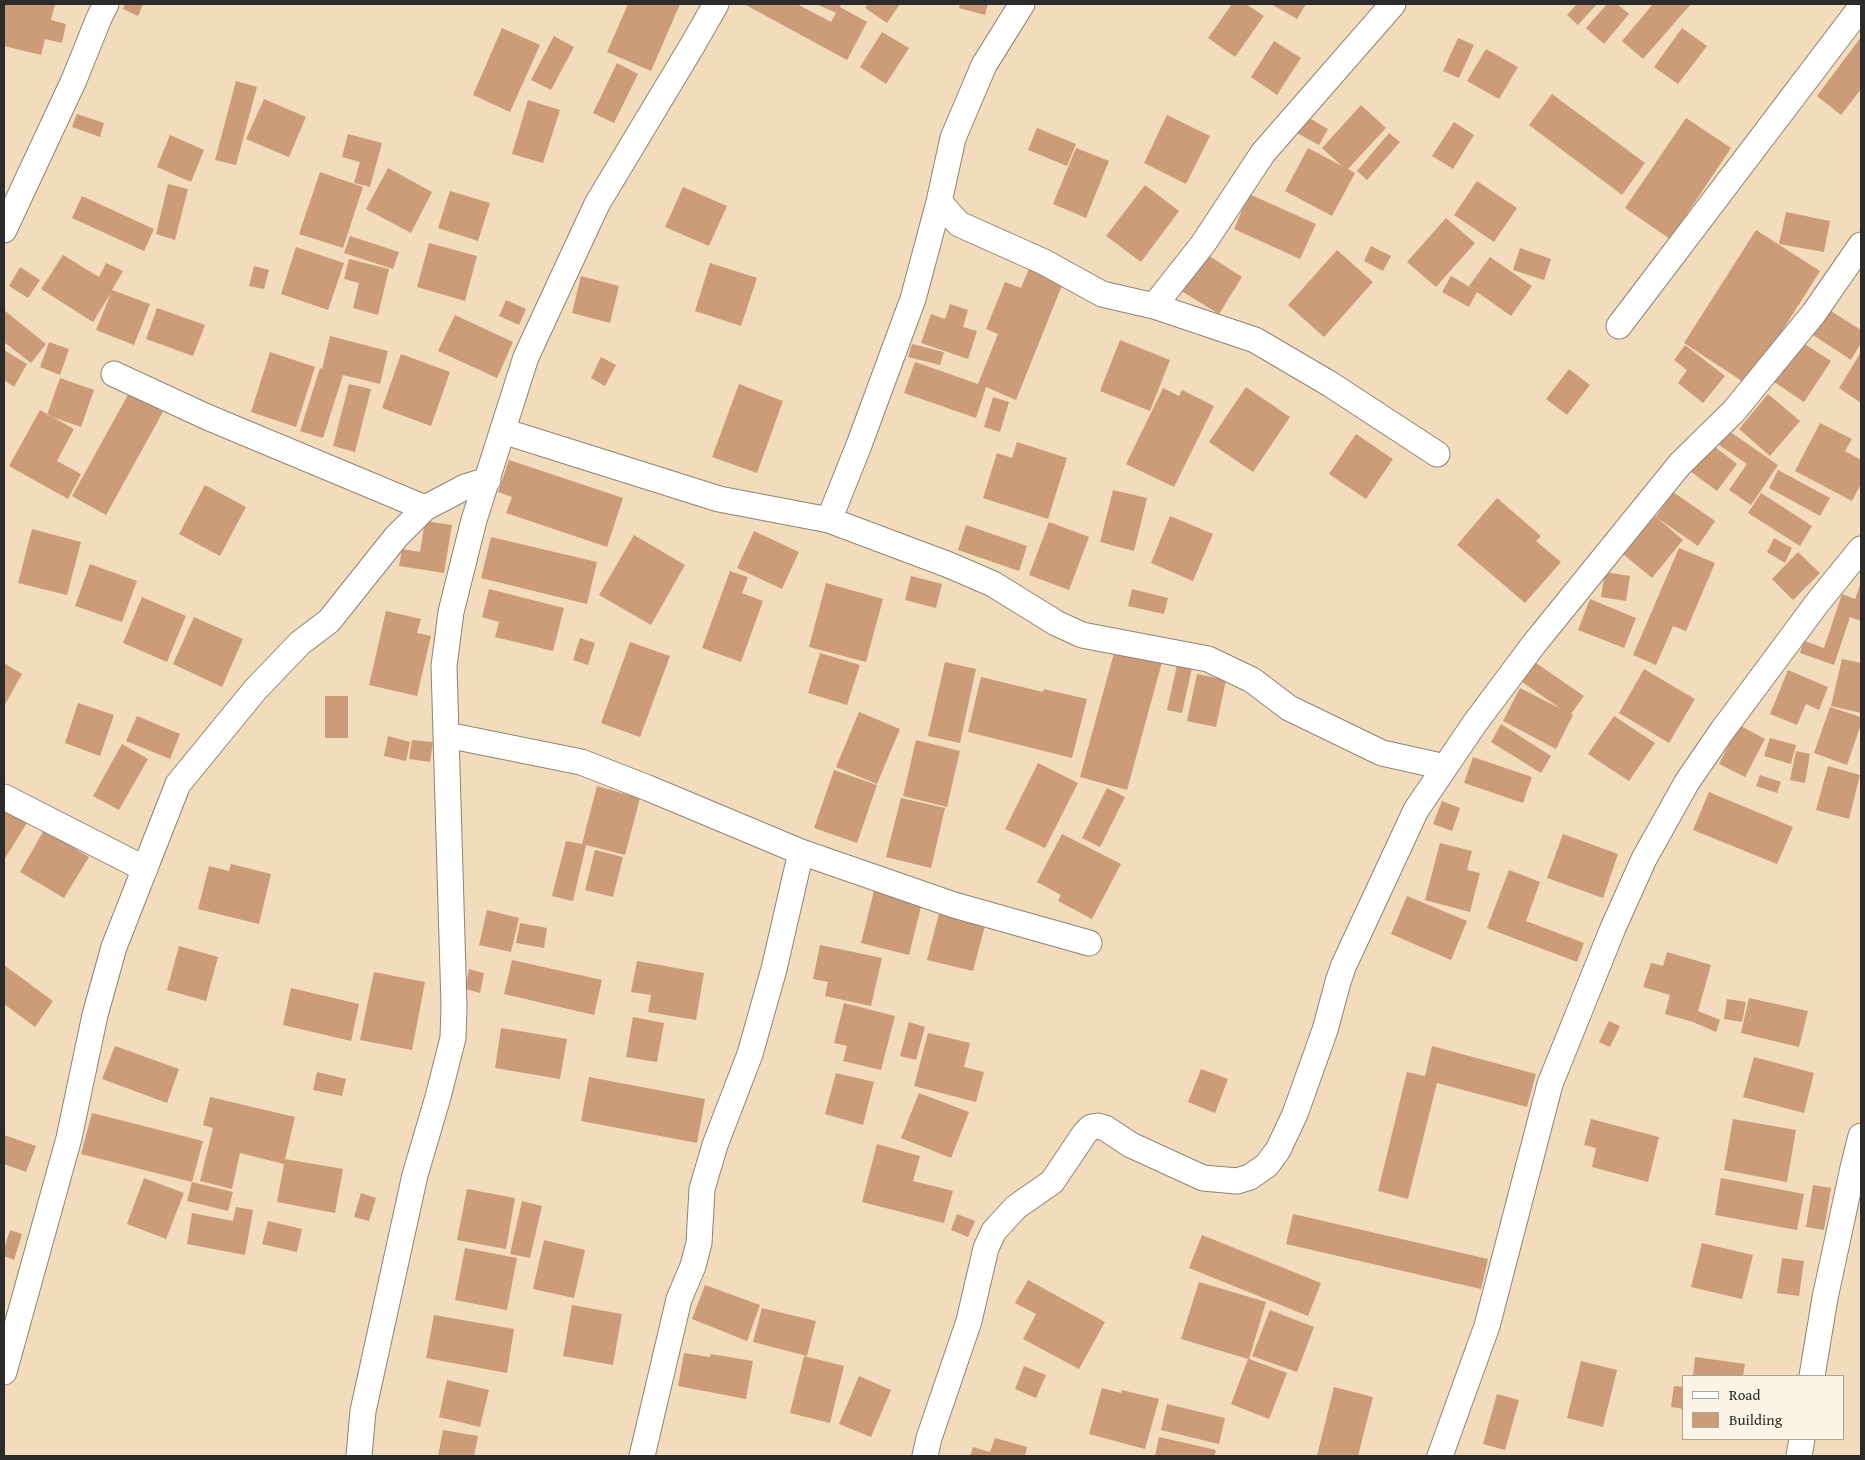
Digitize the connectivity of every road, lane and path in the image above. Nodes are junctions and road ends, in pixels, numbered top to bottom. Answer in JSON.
{"nodes":[{"id":1,"x":106,"y":4,"type":"edge"},
{"id":2,"x":716,"y":4,"type":"edge"},
{"id":3,"x":1022,"y":4,"type":"edge"},
{"id":4,"x":1394,"y":4,"type":"edge"},
{"id":5,"x":1861,"y":7,"type":"edge"},
{"id":6,"x":939,"y":202,"type":"junction"},
{"id":7,"x":960,"y":224,"type":"junction"},
{"id":8,"x":4,"y":230,"type":"edge"},
{"id":9,"x":1861,"y":244,"type":"edge"},
{"id":10,"x":927,"y":245,"type":"junction"},
{"id":11,"x":1154,"y":306,"type":"junction"},
{"id":12,"x":1619,"y":326,"type":"dead end"},
{"id":13,"x":114,"y":374,"type":"dead end"},
{"id":14,"x":503,"y":431,"type":"junction"},
{"id":15,"x":1437,"y":454,"type":"dead end"},
{"id":16,"x":488,"y":480,"type":"junction"},
{"id":17,"x":425,"y":508,"type":"junction"},
{"id":18,"x":828,"y":520,"type":"junction"},
{"id":19,"x":1861,"y":549,"type":"edge"},
{"id":20,"x":446,"y":735,"type":"junction"},
{"id":21,"x":1445,"y":767,"type":"junction"},
{"id":22,"x":4,"y":797,"type":"edge"},
{"id":23,"x":801,"y":852,"type":"junction"},
{"id":24,"x":145,"y":869,"type":"junction"},
{"id":25,"x":1089,"y":943,"type":"dead end"},
{"id":26,"x":1861,"y":1136,"type":"edge"},
{"id":27,"x":4,"y":1372,"type":"edge"},
{"id":28,"x":1812,"y":1375,"type":"edge"},
{"id":29,"x":1802,"y":1440,"type":"edge"},
{"id":30,"x":358,"y":1456,"type":"edge"},
{"id":31,"x":642,"y":1456,"type":"edge"},
{"id":32,"x":925,"y":1456,"type":"edge"},
{"id":33,"x":1440,"y":1456,"type":"edge"},
{"id":34,"x":1798,"y":1456,"type":"edge"}],
"edges":[{"from":1,"to":8,"type":"street"},
{"from":2,"to":14,"type":"street"},
{"from":3,"to":6,"type":"street"},
{"from":4,"to":11,"type":"street"},
{"from":5,"to":12,"type":"street"},
{"from":6,"to":7,"type":"street"},
{"from":6,"to":10,"type":"street"},
{"from":7,"to":10,"type":"street"},
{"from":7,"to":11,"type":"street"},
{"from":9,"to":21,"type":"street"},
{"from":10,"to":18,"type":"street"},
{"from":11,"to":15,"type":"street"},
{"from":13,"to":17,"type":"street"},
{"from":14,"to":16,"type":"street"},
{"from":14,"to":18,"type":"street"},
{"from":16,"to":17,"type":"street"},
{"from":16,"to":20,"type":"street"},
{"from":17,"to":24,"type":"street"},
{"from":18,"to":21,"type":"street"},
{"from":19,"to":33,"type":"street"},
{"from":20,"to":23,"type":"street"},
{"from":20,"to":30,"type":"street"},
{"from":21,"to":32,"type":"street"},
{"from":22,"to":24,"type":"street"},
{"from":23,"to":25,"type":"street"},
{"from":23,"to":31,"type":"street"},
{"from":24,"to":27,"type":"street"},
{"from":26,"to":28,"type":"street"},
{"from":29,"to":34,"type":"street"}]}
